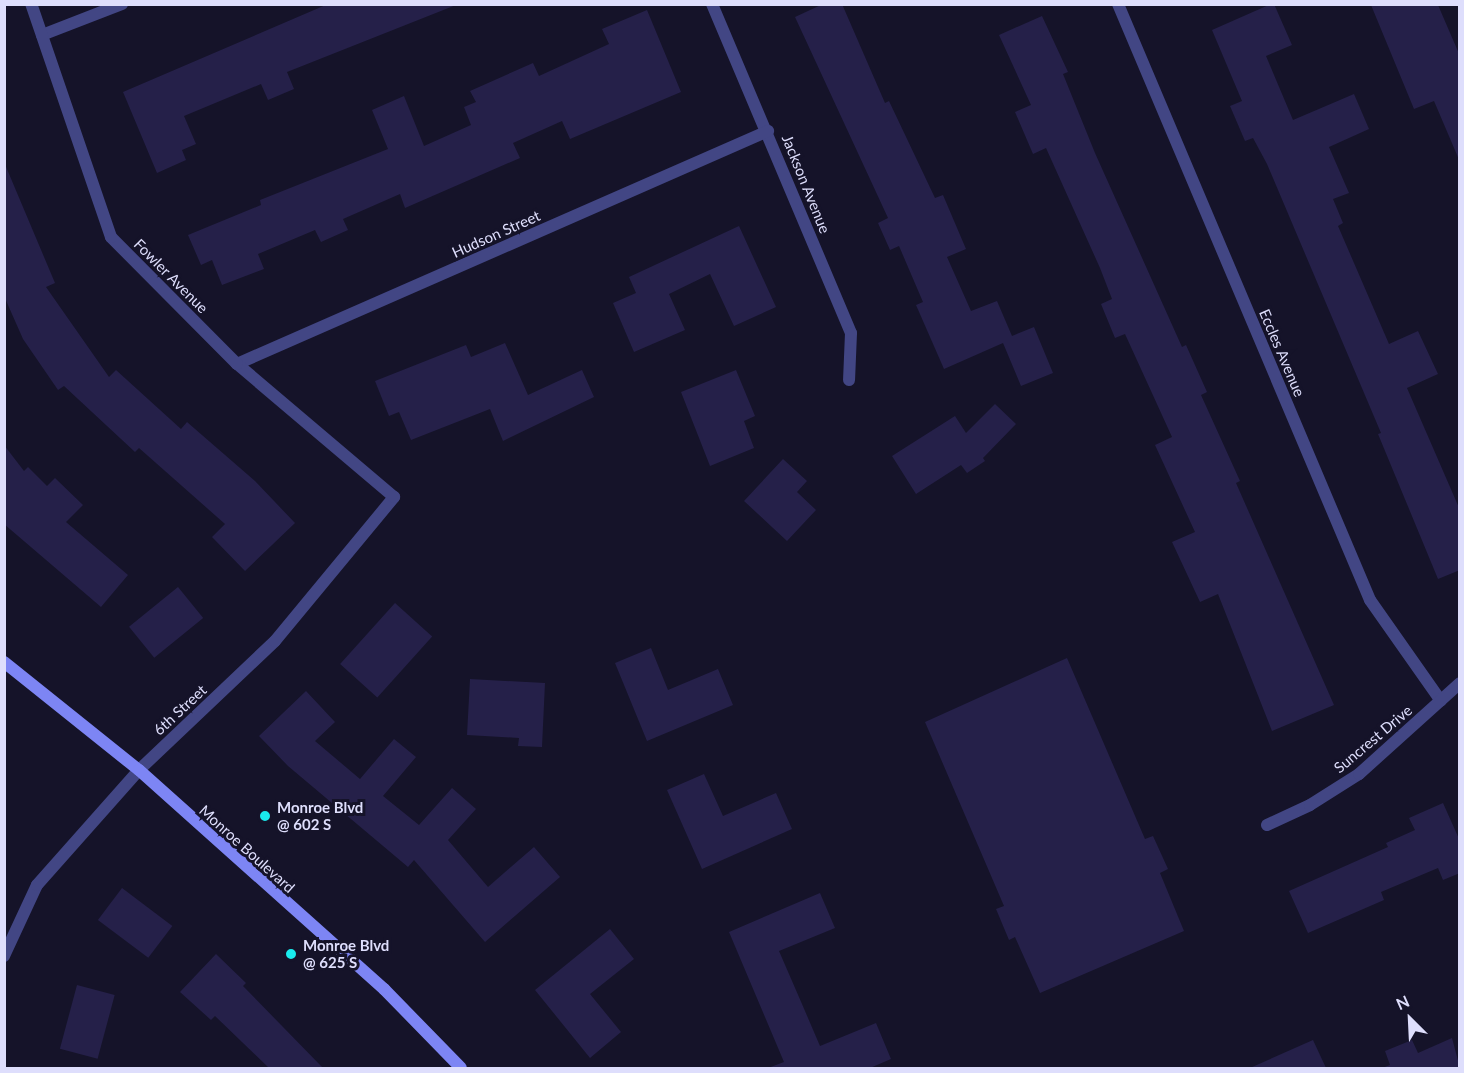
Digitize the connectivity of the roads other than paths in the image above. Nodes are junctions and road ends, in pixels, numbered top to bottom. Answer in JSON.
{"nodes":[{"id":1,"x":31,"y":4,"type":"edge"},
{"id":2,"x":122,"y":4,"type":"edge"},
{"id":3,"x":712,"y":4,"type":"edge"},
{"id":4,"x":1118,"y":4,"type":"edge"},
{"id":5,"x":42,"y":35,"type":"junction"},
{"id":6,"x":768,"y":131,"type":"junction"},
{"id":7,"x":237,"y":364,"type":"junction"},
{"id":8,"x":849,"y":380,"type":"dead end"},
{"id":9,"x":394,"y":497,"type":"joint"},
{"id":10,"x":4,"y":662,"type":"edge"},
{"id":11,"x":1460,"y":683,"type":"edge"},
{"id":12,"x":1441,"y":701,"type":"junction"},
{"id":13,"x":139,"y":770,"type":"junction"},
{"id":14,"x":1267,"y":825,"type":"dead end"},
{"id":15,"x":4,"y":956,"type":"edge"},
{"id":16,"x":461,"y":1068,"type":"edge"}],
"edges":[{"from":1,"to":5,"type":"street","name":"Fowler Avenue"},
{"from":2,"to":5,"type":"street"},
{"from":3,"to":6,"type":"street","name":"Jackson Avenue"},
{"from":4,"to":12,"type":"street","name":"Eccles Avenue"},
{"from":5,"to":7,"type":"street","name":"Fowler Avenue"},
{"from":6,"to":7,"type":"street","name":"Hudson Street"},
{"from":6,"to":8,"type":"street","name":"Jackson Avenue"},
{"from":7,"to":9,"type":"street","name":"Fowler Avenue"},
{"from":9,"to":13,"type":"street","name":"6th Street"},
{"from":10,"to":13,"type":"main road","name":"Monroe Boulevard"},
{"from":11,"to":12,"type":"street","name":"Suncrest Drive"},
{"from":12,"to":14,"type":"street","name":"Suncrest Drive"},
{"from":13,"to":15,"type":"street","name":"6th Street"},
{"from":13,"to":16,"type":"main road","name":"Monroe Boulevard"}]}
